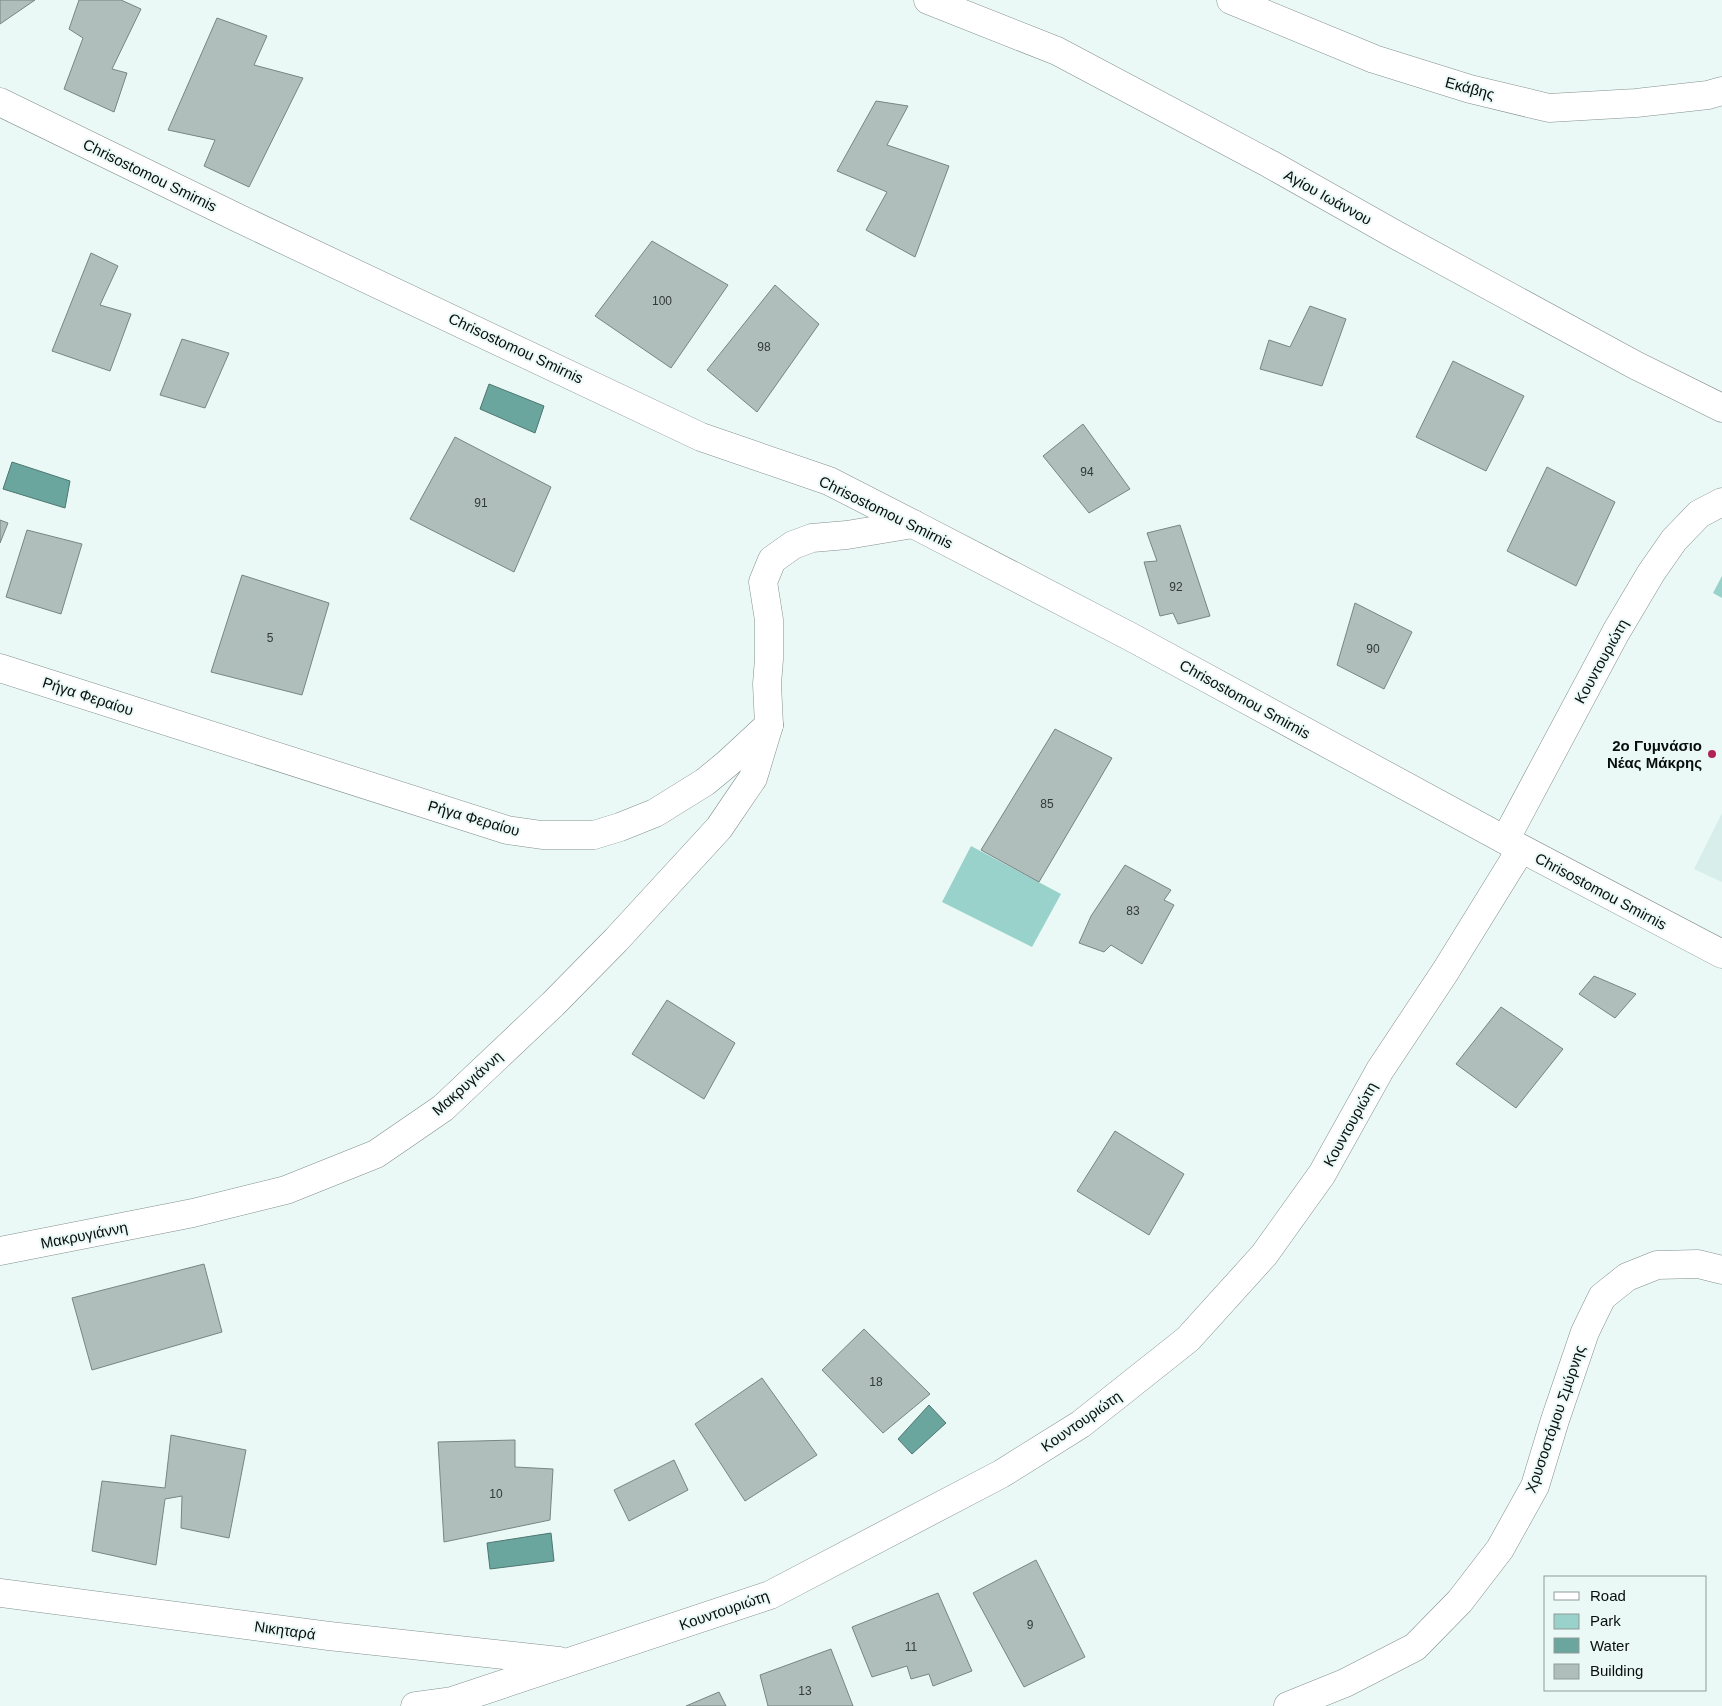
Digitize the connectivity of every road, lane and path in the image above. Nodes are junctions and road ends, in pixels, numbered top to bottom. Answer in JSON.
{"nodes":[{"id":1,"x":928,"y":0,"type":"edge"},
{"id":2,"x":1231,"y":0,"type":"edge"},
{"id":3,"x":1722,"y":91,"type":"edge"},
{"id":4,"x":0,"y":102,"type":"edge"},
{"id":5,"x":1722,"y":408,"type":"edge"},
{"id":6,"x":1722,"y":502,"type":"edge"},
{"id":7,"x":913,"y":524,"type":"junction"},
{"id":8,"x":0,"y":668,"type":"edge"},
{"id":9,"x":769,"y":725,"type":"junction"},
{"id":10,"x":1513,"y":845,"type":"junction"},
{"id":11,"x":1722,"y":954,"type":"edge"},
{"id":12,"x":0,"y":1251,"type":"edge"},
{"id":13,"x":1722,"y":1270,"type":"edge"},
{"id":14,"x":0,"y":1593,"type":"edge"},
{"id":15,"x":570,"y":1662,"type":"junction"},
{"id":16,"x":415,"y":1706,"type":"edge"},
{"id":17,"x":1288,"y":1706,"type":"edge"}],
"edges":[{"from":1,"to":5,"type":"street","name":"Αγίου Ιωάννου"},
{"from":2,"to":3,"type":"street","name":"Εκάβης"},
{"from":4,"to":7,"type":"street","name":"Chrisostomou Smirnis"},
{"from":6,"to":10,"type":"street","name":"Κουντουριώτη"},
{"from":7,"to":9,"type":"street"},
{"from":7,"to":10,"type":"street","name":"Chrisostomou Smirnis"},
{"from":8,"to":9,"type":"street","name":"Ρήγα Φεραίου"},
{"from":9,"to":12,"type":"street","name":"Μακρυγιάννη"},
{"from":10,"to":11,"type":"street","name":"Chrisostomou Smirnis"},
{"from":10,"to":15,"type":"street","name":"Κουντουριώτη"},
{"from":13,"to":17,"type":"street","name":"Χρυσοστόμου Σμύρνης"},
{"from":14,"to":15,"type":"street","name":"Νικηταρά"},
{"from":15,"to":16,"type":"street","name":"Κουντουριώτη"}]}
